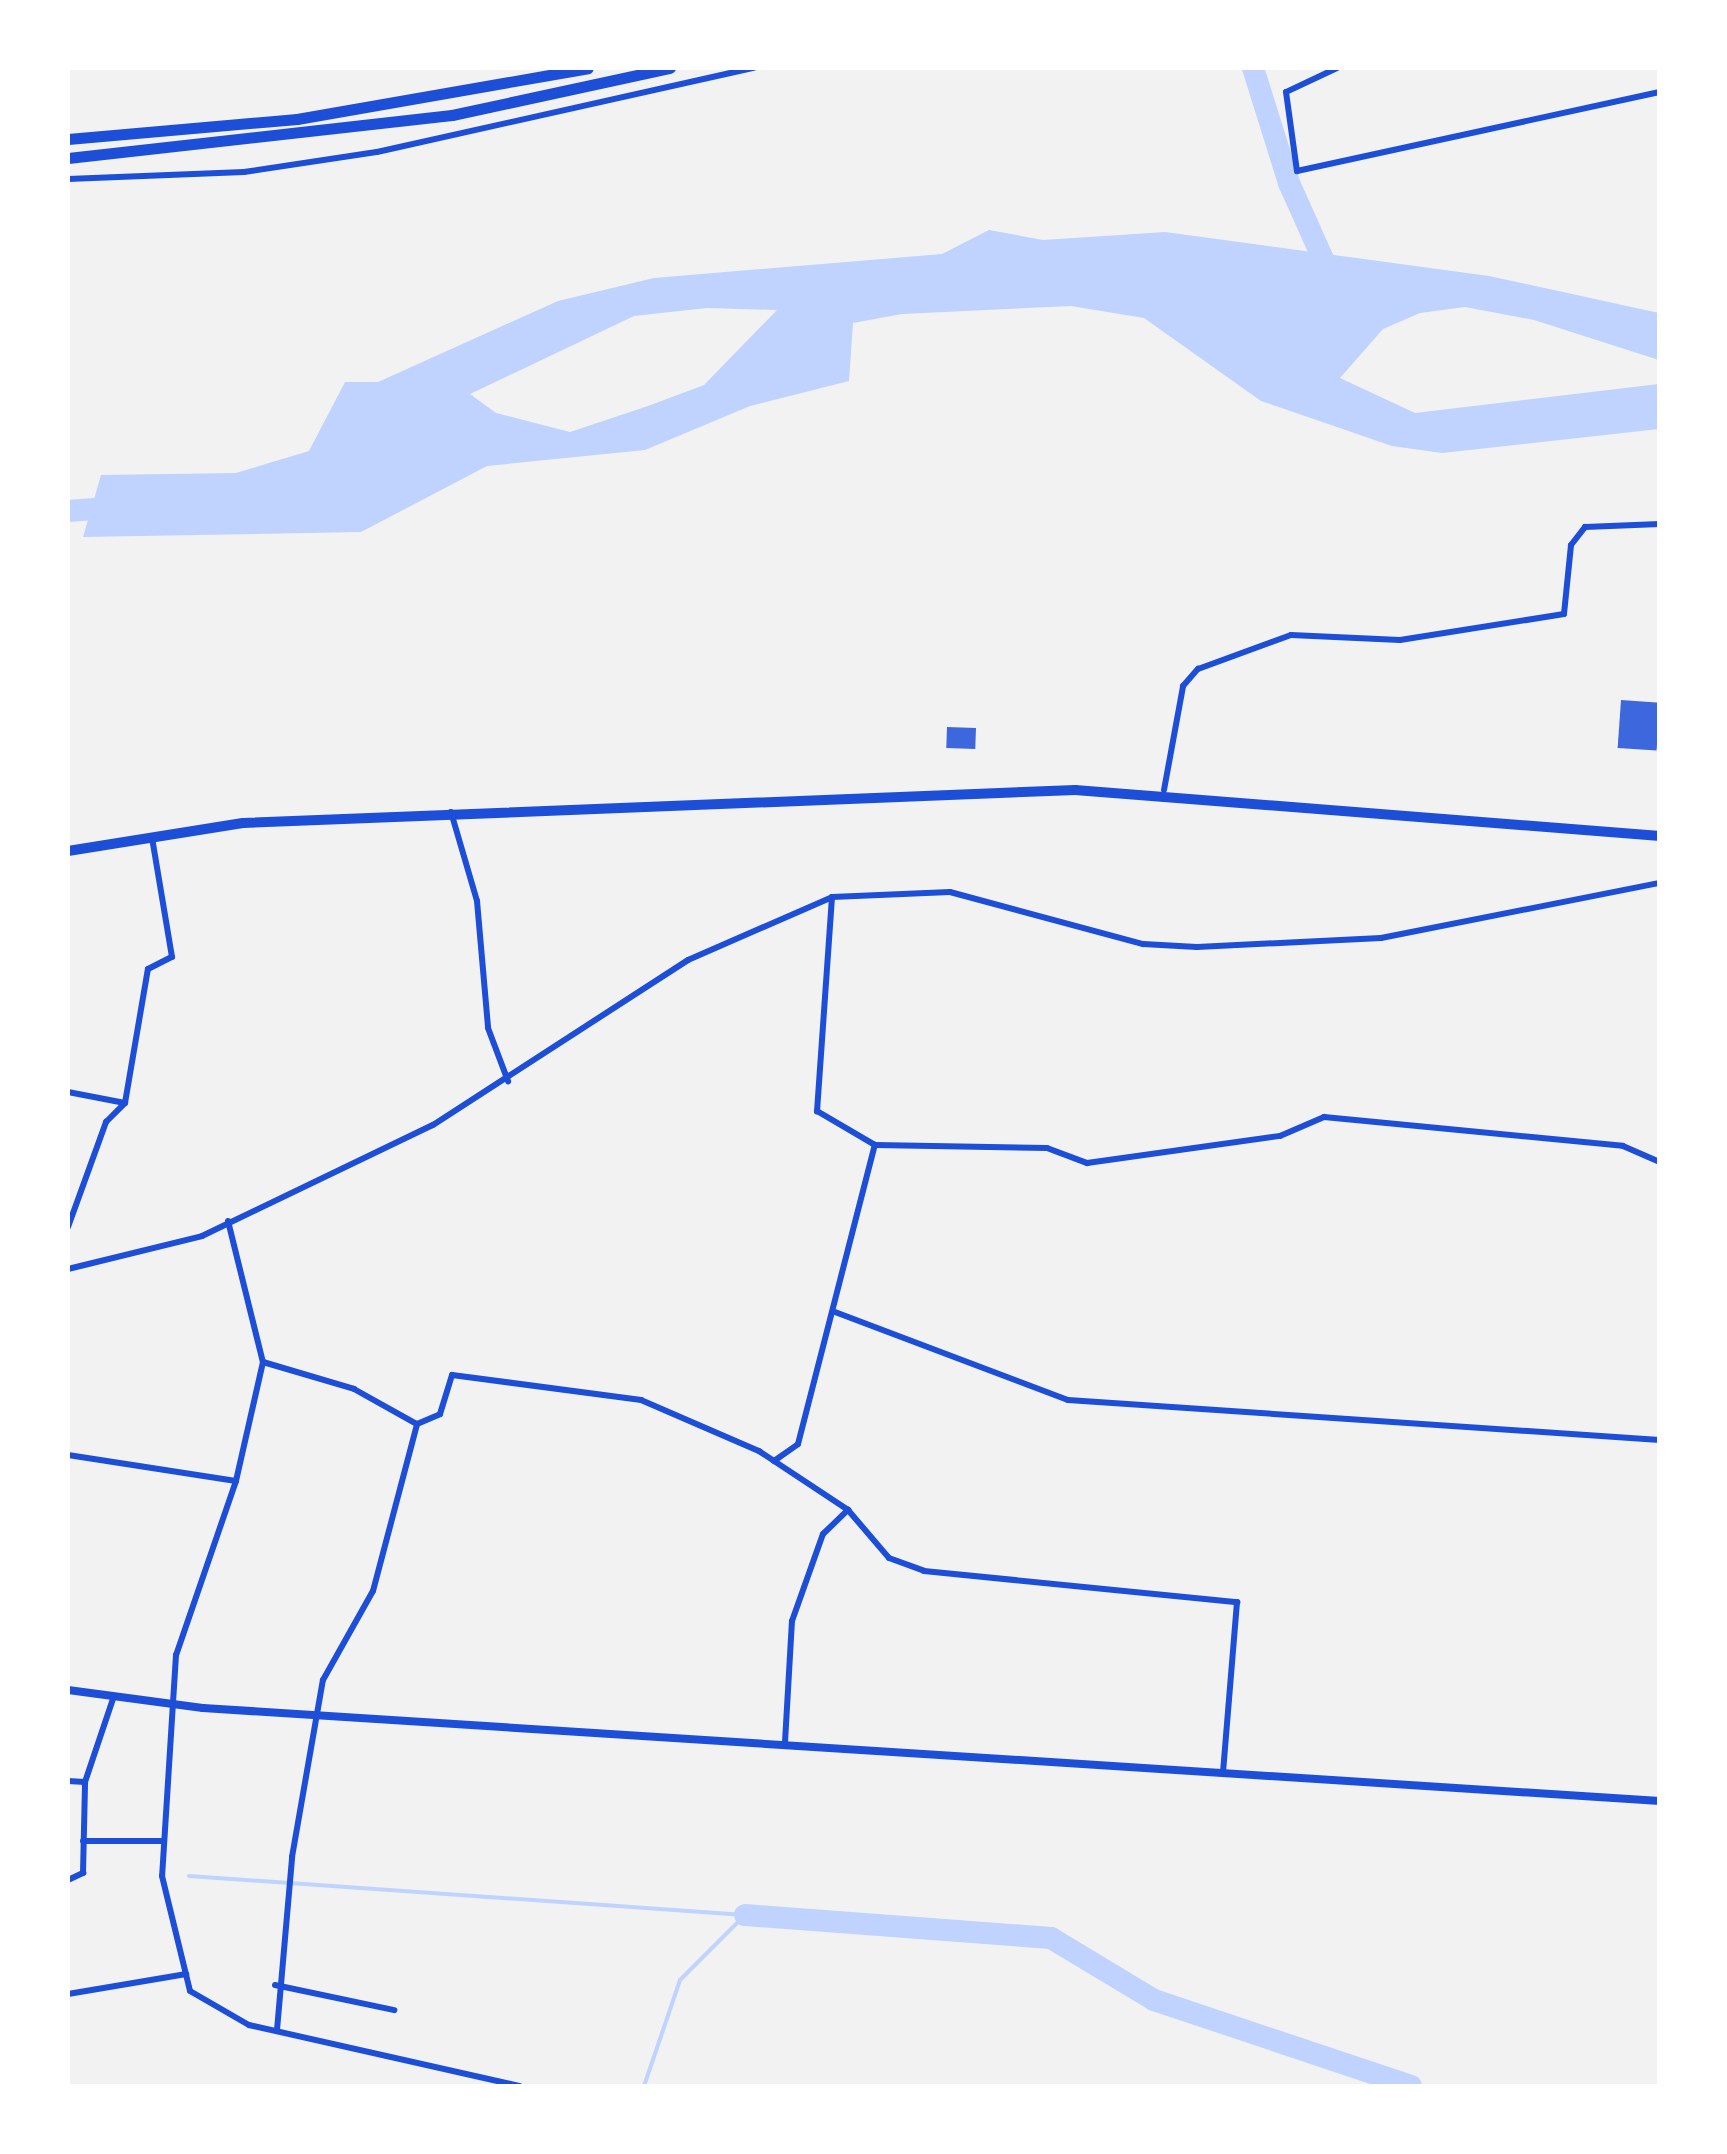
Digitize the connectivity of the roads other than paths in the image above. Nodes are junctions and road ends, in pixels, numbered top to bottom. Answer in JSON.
{"nodes":[{"id":1,"x":588,"y":68,"type":"edge"},
{"id":2,"x":670,"y":68,"type":"edge"},
{"id":3,"x":754,"y":68,"type":"edge"},
{"id":4,"x":1337,"y":68,"type":"edge"},
{"id":5,"x":1660,"y":92,"type":"edge"},
{"id":6,"x":68,"y":138,"type":"edge"},
{"id":7,"x":68,"y":158,"type":"edge"},
{"id":8,"x":68,"y":179,"type":"edge"},
{"id":9,"x":1660,"y":524,"type":"edge"},
{"id":10,"x":1164,"y":790,"type":"junction"},
{"id":11,"x":451,"y":811,"type":"junction"},
{"id":12,"x":1660,"y":836,"type":"edge"},
{"id":13,"x":152,"y":837,"type":"junction"},
{"id":14,"x":68,"y":851,"type":"edge"},
{"id":15,"x":1660,"y":884,"type":"edge"},
{"id":16,"x":832,"y":897,"type":"junction"},
{"id":17,"x":508,"y":1081,"type":"junction"},
{"id":18,"x":68,"y":1092,"type":"edge"},
{"id":19,"x":125,"y":1103,"type":"junction"},
{"id":20,"x":876,"y":1145,"type":"junction"},
{"id":21,"x":1660,"y":1162,"type":"edge"},
{"id":22,"x":228,"y":1222,"type":"junction"},
{"id":23,"x":68,"y":1227,"type":"edge"},
{"id":24,"x":68,"y":1269,"type":"edge"},
{"id":25,"x":835,"y":1312,"type":"junction"},
{"id":26,"x":263,"y":1362,"type":"junction"},
{"id":27,"x":417,"y":1424,"type":"junction"},
{"id":28,"x":1660,"y":1440,"type":"edge"},
{"id":29,"x":68,"y":1455,"type":"edge"},
{"id":30,"x":774,"y":1461,"type":"junction"},
{"id":31,"x":236,"y":1480,"type":"junction"},
{"id":32,"x":848,"y":1510,"type":"junction"},
{"id":33,"x":68,"y":1690,"type":"edge"},
{"id":34,"x":115,"y":1693,"type":"junction"},
{"id":35,"x":171,"y":1704,"type":"junction"},
{"id":36,"x":320,"y":1713,"type":"junction"},
{"id":37,"x":785,"y":1742,"type":"junction"},
{"id":38,"x":1224,"y":1772,"type":"junction"},
{"id":39,"x":68,"y":1780,"type":"edge"},
{"id":40,"x":85,"y":1782,"type":"junction"},
{"id":41,"x":1660,"y":1801,"type":"edge"},
{"id":42,"x":83,"y":1840,"type":"junction"},
{"id":43,"x":161,"y":1842,"type":"junction"},
{"id":44,"x":68,"y":1880,"type":"edge"},
{"id":45,"x":186,"y":1974,"type":"junction"},
{"id":46,"x":276,"y":1984,"type":"junction"},
{"id":47,"x":68,"y":1994,"type":"edge"},
{"id":48,"x":394,"y":2010,"type":"dead end"},
{"id":49,"x":277,"y":2030,"type":"junction"},
{"id":50,"x":520,"y":2086,"type":"edge"}],
"edges":[{"from":1,"to":6,"type":"highway"},
{"from":2,"to":7,"type":"highway"},
{"from":3,"to":8,"type":"street"},
{"from":4,"to":5,"type":"street"},
{"from":9,"to":10,"type":"street"},
{"from":10,"to":11,"type":"highway"},
{"from":10,"to":12,"type":"highway"},
{"from":11,"to":13,"type":"highway"},
{"from":11,"to":17,"type":"street"},
{"from":13,"to":14,"type":"highway"},
{"from":13,"to":19,"type":"street"},
{"from":15,"to":16,"type":"street"},
{"from":16,"to":17,"type":"street"},
{"from":16,"to":20,"type":"street"},
{"from":17,"to":22,"type":"street"},
{"from":18,"to":19,"type":"street"},
{"from":19,"to":23,"type":"street"},
{"from":20,"to":21,"type":"street"},
{"from":20,"to":25,"type":"street"},
{"from":22,"to":24,"type":"street"},
{"from":22,"to":26,"type":"street"},
{"from":25,"to":28,"type":"street"},
{"from":25,"to":30,"type":"street"},
{"from":26,"to":27,"type":"street"},
{"from":26,"to":31,"type":"street"},
{"from":27,"to":30,"type":"street"},
{"from":27,"to":36,"type":"street"},
{"from":29,"to":31,"type":"street"},
{"from":30,"to":32,"type":"street"},
{"from":31,"to":35,"type":"street"},
{"from":32,"to":37,"type":"street"},
{"from":32,"to":38,"type":"street"},
{"from":33,"to":34,"type":"street"},
{"from":34,"to":35,"type":"street"},
{"from":34,"to":40,"type":"street"},
{"from":35,"to":36,"type":"street"},
{"from":35,"to":43,"type":"street"},
{"from":36,"to":37,"type":"street"},
{"from":36,"to":46,"type":"street"},
{"from":37,"to":38,"type":"street"},
{"from":38,"to":41,"type":"street"},
{"from":39,"to":40,"type":"street"},
{"from":40,"to":42,"type":"street"},
{"from":42,"to":43,"type":"street"},
{"from":42,"to":44,"type":"street"},
{"from":43,"to":45,"type":"street"},
{"from":45,"to":47,"type":"street"},
{"from":45,"to":49,"type":"street"},
{"from":46,"to":48,"type":"street"},
{"from":46,"to":49,"type":"street"},
{"from":49,"to":50,"type":"street"}]}
